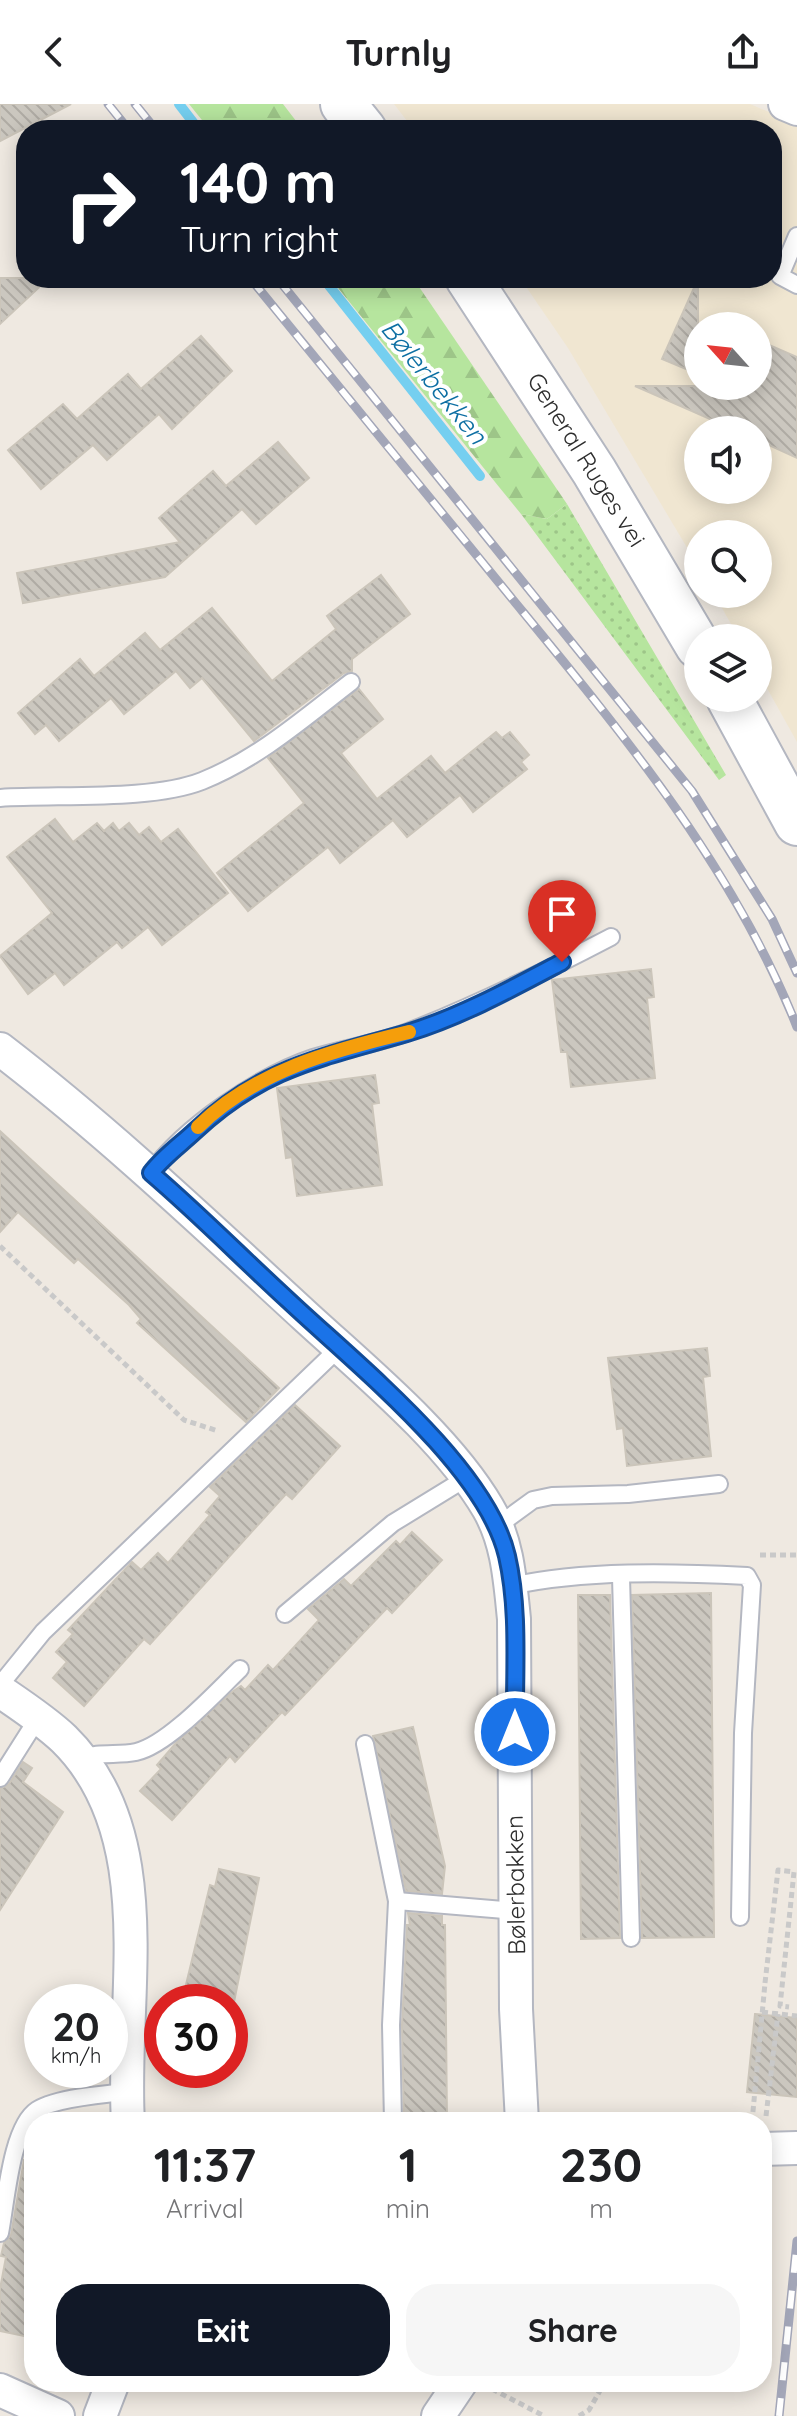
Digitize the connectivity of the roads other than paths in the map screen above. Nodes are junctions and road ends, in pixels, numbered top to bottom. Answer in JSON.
{"nodes":[{"id":1,"x":343,"y":104,"type":"edge"},
{"id":2,"x":785,"y":104,"type":"edge"},
{"id":3,"x":797,"y":109,"type":"edge"},
{"id":4,"x":356,"y":120,"type":"edge"},
{"id":5,"x":797,"y":236,"type":"edge"},
{"id":6,"x":782,"y":271,"type":"edge"},
{"id":7,"x":475,"y":288,"type":"edge"},
{"id":8,"x":685,"y":624,"type":"edge"},
{"id":9,"x":351,"y":682,"type":"dead end"},
{"id":10,"x":737,"y":712,"type":"edge"},
{"id":11,"x":0,"y":798,"type":"edge"},
{"id":12,"x":797,"y":823,"type":"edge"},
{"id":13,"x":611,"y":937,"type":"dead end"},
{"id":14,"x":0,"y":1049,"type":"edge"},
{"id":15,"x":151,"y":1173,"type":"junction"},
{"id":16,"x":339,"y":1348,"type":"junction"},
{"id":17,"x":468,"y":1477,"type":"junction"},
{"id":18,"x":719,"y":1484,"type":"dead end"},
{"id":19,"x":496,"y":1527,"type":"junction"},
{"id":20,"x":621,"y":1577,"type":"junction"},
{"id":21,"x":511,"y":1586,"type":"junction"},
{"id":22,"x":285,"y":1614,"type":"dead end"},
{"id":23,"x":240,"y":1669,"type":"dead end"},
{"id":24,"x":0,"y":1685,"type":"edge"},
{"id":25,"x":0,"y":1691,"type":"edge"},
{"id":26,"x":38,"y":1718,"type":"junction"},
{"id":27,"x":365,"y":1744,"type":"dead end"},
{"id":28,"x":80,"y":1759,"type":"junction"},
{"id":29,"x":0,"y":1778,"type":"edge"},
{"id":30,"x":397,"y":1901,"type":"junction"},
{"id":31,"x":517,"y":1911,"type":"junction"},
{"id":32,"x":740,"y":1917,"type":"dead end"},
{"id":33,"x":631,"y":1938,"type":"dead end"},
{"id":34,"x":128,"y":2107,"type":"edge"},
{"id":35,"x":35,"y":2112,"type":"edge"},
{"id":36,"x":393,"y":2112,"type":"edge"},
{"id":37,"x":521,"y":2112,"type":"edge"},
{"id":38,"x":24,"y":2126,"type":"edge"},
{"id":39,"x":797,"y":2148,"type":"edge"},
{"id":40,"x":772,"y":2149,"type":"edge"},
{"id":41,"x":0,"y":2233,"type":"edge"},
{"id":42,"x":0,"y":2390,"type":"edge"},
{"id":43,"x":109,"y":2392,"type":"edge"},
{"id":44,"x":465,"y":2392,"type":"edge"},
{"id":45,"x":58,"y":2416,"type":"edge"},
{"id":46,"x":100,"y":2416,"type":"edge"},
{"id":47,"x":438,"y":2416,"type":"edge"}],
"edges":[{"from":1,"to":4,"type":"main road"},
{"from":2,"to":3,"type":"street"},
{"from":5,"to":6,"type":"lane"},
{"from":7,"to":8,"type":"main road","name":"General Ruges vei"},
{"from":9,"to":11,"type":"lane"},
{"from":10,"to":12,"type":"main road"},
{"from":13,"to":15,"type":"lane"},
{"from":14,"to":15,"type":"street","name":"Bølerbakken"},
{"from":15,"to":16,"type":"street","name":"Bølerbakken"},
{"from":16,"to":17,"type":"street","name":"Bølerbakken"},
{"from":16,"to":24,"type":"lane"},
{"from":17,"to":19,"type":"street","name":"Bølerbakken"},
{"from":17,"to":22,"type":"lane"},
{"from":18,"to":19,"type":"lane"},
{"from":19,"to":21,"type":"street","name":"Bølerbakken"},
{"from":20,"to":21,"type":"lane"},
{"from":20,"to":32,"type":"lane"},
{"from":20,"to":33,"type":"lane"},
{"from":21,"to":31,"type":"street","name":"Bølerbakken"},
{"from":23,"to":28,"type":"lane"},
{"from":25,"to":26,"type":"street"},
{"from":26,"to":28,"type":"street"},
{"from":26,"to":29,"type":"lane"},
{"from":27,"to":30,"type":"lane"},
{"from":28,"to":34,"type":"street"},
{"from":30,"to":31,"type":"lane"},
{"from":30,"to":36,"type":"lane"},
{"from":31,"to":37,"type":"street","name":"Bølerbakken"},
{"from":34,"to":35,"type":"lane"},
{"from":38,"to":41,"type":"lane"},
{"from":39,"to":40,"type":"street"},
{"from":42,"to":45,"type":"street"},
{"from":43,"to":46,"type":"street"},
{"from":44,"to":47,"type":"street"}]}
